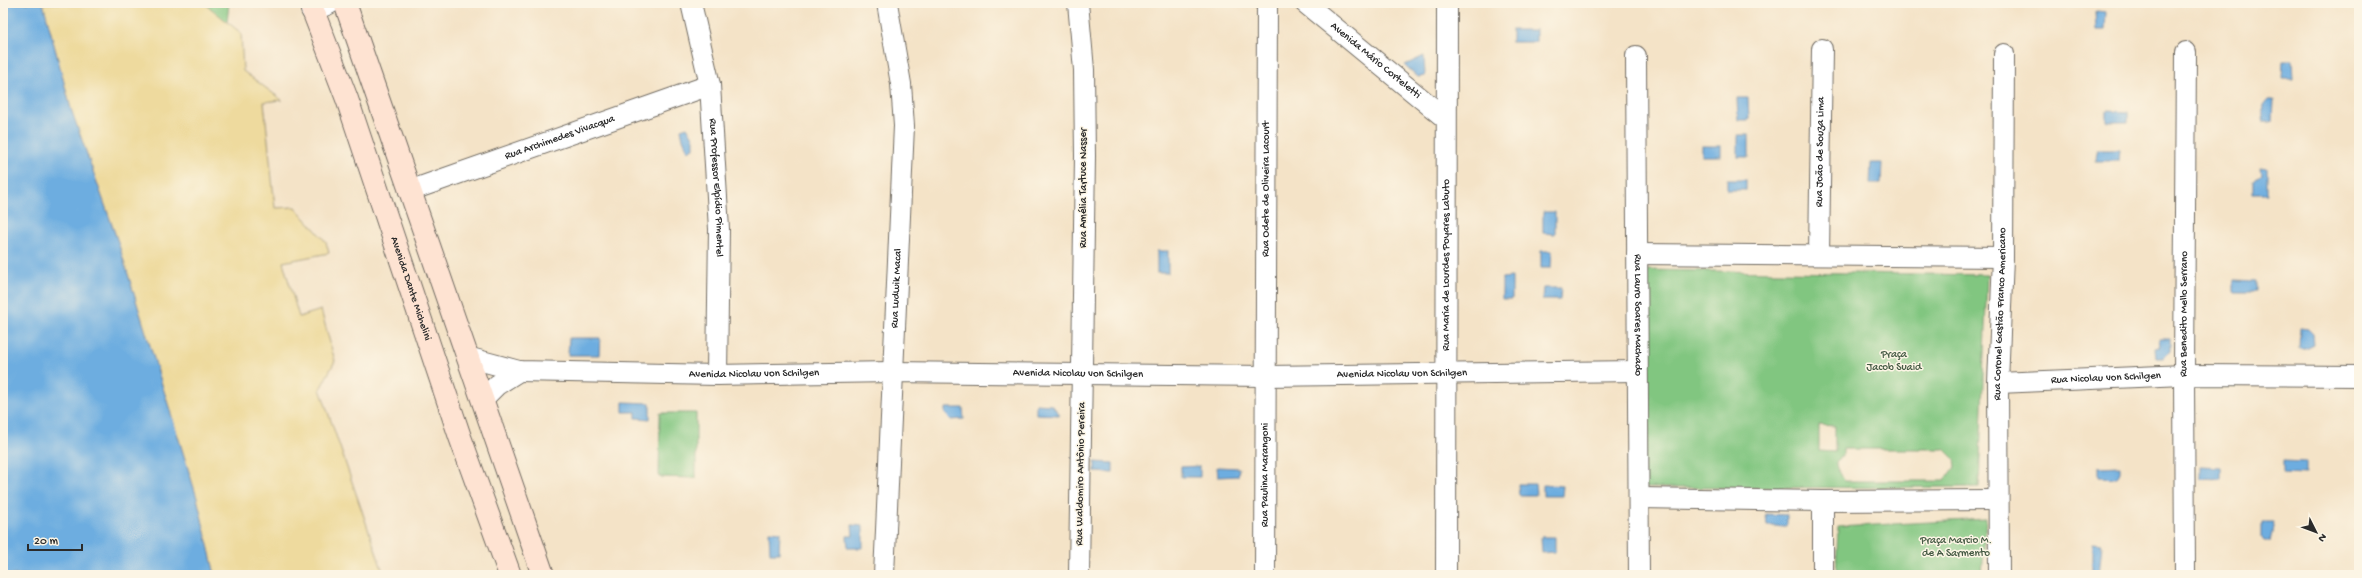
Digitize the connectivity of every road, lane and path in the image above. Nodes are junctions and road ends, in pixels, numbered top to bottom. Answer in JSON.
{"nodes":[{"id":1,"x":345,"y":3,"type":"edge"},
{"id":2,"x":691,"y":3,"type":"edge"},
{"id":3,"x":887,"y":3,"type":"edge"},
{"id":4,"x":1078,"y":3,"type":"edge"},
{"id":5,"x":1267,"y":3,"type":"edge"},
{"id":6,"x":1305,"y":3,"type":"edge"},
{"id":7,"x":1448,"y":3,"type":"edge"},
{"id":8,"x":317,"y":5,"type":"edge"},
{"id":9,"x":1822,"y":49,"type":"dead end"},
{"id":10,"x":2186,"y":52,"type":"dead end"},
{"id":11,"x":2004,"y":54,"type":"dead end"},
{"id":12,"x":1636,"y":56,"type":"dead end"},
{"id":13,"x":710,"y":85,"type":"junction"},
{"id":14,"x":1446,"y":119,"type":"junction"},
{"id":15,"x":410,"y":191,"type":"junction"},
{"id":16,"x":1637,"y":254,"type":"junction"},
{"id":17,"x":1819,"y":255,"type":"junction"},
{"id":18,"x":2003,"y":257,"type":"junction"},
{"id":19,"x":467,"y":357,"type":"junction"},
{"id":20,"x":519,"y":371,"type":"junction"},
{"id":21,"x":1637,"y":371,"type":"junction"},
{"id":22,"x":891,"y":372,"type":"junction"},
{"id":23,"x":1083,"y":373,"type":"junction"},
{"id":24,"x":1447,"y":373,"type":"junction"},
{"id":25,"x":717,"y":375,"type":"junction"},
{"id":26,"x":2184,"y":375,"type":"junction"},
{"id":27,"x":1266,"y":376,"type":"junction"},
{"id":28,"x":2359,"y":376,"type":"edge"},
{"id":29,"x":1998,"y":383,"type":"junction"},
{"id":30,"x":482,"y":400,"type":"junction"},
{"id":31,"x":1640,"y":498,"type":"junction"},
{"id":32,"x":1997,"y":500,"type":"junction"},
{"id":33,"x":1823,"y":501,"type":"junction"},
{"id":34,"x":510,"y":575,"type":"edge"},
{"id":35,"x":543,"y":575,"type":"edge"},
{"id":36,"x":884,"y":575,"type":"edge"},
{"id":37,"x":1079,"y":575,"type":"edge"},
{"id":38,"x":1265,"y":575,"type":"edge"},
{"id":39,"x":1446,"y":575,"type":"edge"},
{"id":40,"x":1639,"y":575,"type":"edge"},
{"id":41,"x":1823,"y":575,"type":"edge"},
{"id":42,"x":1999,"y":575,"type":"edge"},
{"id":43,"x":2185,"y":575,"type":"edge"}],
"edges":[{"from":1,"to":15,"type":"main road"},
{"from":2,"to":13,"type":"street","name":"Rua Professor Elpídio Pimentel"},
{"from":3,"to":22,"type":"street","name":"Rua Ludwik Macal"},
{"from":4,"to":23,"type":"street","name":"Rua Amélia Tartuce Nasser"},
{"from":5,"to":27,"type":"street","name":"Rua Odete de Oliveira Lacourt"},
{"from":6,"to":14,"type":"street","name":"Avenida Mário Corteletti"},
{"from":7,"to":14,"type":"street","name":"Rua Maria de Lourdes Poyares Labuto"},
{"from":8,"to":34,"type":"main road","name":"Avenida Dante Michelini"},
{"from":9,"to":17,"type":"street","name":"Rua João de Souza Lima"},
{"from":10,"to":26,"type":"street","name":"Rua Benedito Mello Serrano"},
{"from":11,"to":18,"type":"street","name":"Rua Coronel Gastão Franco Americano"},
{"from":12,"to":16,"type":"street","name":"Rua Lauro Soares Machado"},
{"from":13,"to":15,"type":"street","name":"Rua Archimedes Vivacqua"},
{"from":13,"to":25,"type":"street","name":"Rua Professor Elpídio Pimentel"},
{"from":14,"to":24,"type":"street","name":"Rua Maria de Lourdes Poyares Labuto"},
{"from":15,"to":19,"type":"main road"},
{"from":16,"to":17,"type":"street"},
{"from":16,"to":21,"type":"street","name":"Rua Lauro Soares Machado"},
{"from":17,"to":18,"type":"street"},
{"from":18,"to":29,"type":"street","name":"Rua Coronel Gastão Franco Americano"},
{"from":19,"to":20,"type":"street","name":"Avenida Nicolau von Schilgen"},
{"from":19,"to":30,"type":"main road"},
{"from":20,"to":25,"type":"street","name":"Avenida Nicolau von Schilgen"},
{"from":20,"to":30,"type":"street"},
{"from":21,"to":24,"type":"street","name":"Avenida Nicolau von Schilgen"},
{"from":21,"to":31,"type":"street","name":"Rua Lauro Soares Machado"},
{"from":22,"to":23,"type":"street","name":"Avenida Nicolau von Schilgen"},
{"from":22,"to":25,"type":"street","name":"Avenida Nicolau von Schilgen"},
{"from":22,"to":36,"type":"street","name":"Rua Ludwik Macal"},
{"from":23,"to":27,"type":"street","name":"Avenida Nicolau von Schilgen"},
{"from":23,"to":37,"type":"street","name":"Rua Waldomiro Antônio Pereira"},
{"from":24,"to":27,"type":"street","name":"Avenida Nicolau von Schilgen"},
{"from":24,"to":39,"type":"street","name":"Rua Maria de Lourdes Poyares Labuto"},
{"from":26,"to":28,"type":"street","name":"Rua Nicolau von Schilgen"},
{"from":26,"to":29,"type":"street","name":"Rua Nicolau von Schilgen"},
{"from":26,"to":43,"type":"street","name":"Rua Benedito Mello Serrano"},
{"from":27,"to":38,"type":"street","name":"Rua Paulina Marangoni"},
{"from":29,"to":32,"type":"street","name":"Rua Coronel Gastão Franco Americano"},
{"from":30,"to":35,"type":"main road"},
{"from":31,"to":33,"type":"street"},
{"from":31,"to":40,"type":"street","name":"Rua Lauro Soares Machado"},
{"from":32,"to":33,"type":"street"},
{"from":32,"to":42,"type":"street","name":"Rua Coronel Gastão Franco Americano"},
{"from":33,"to":41,"type":"street"}]}
